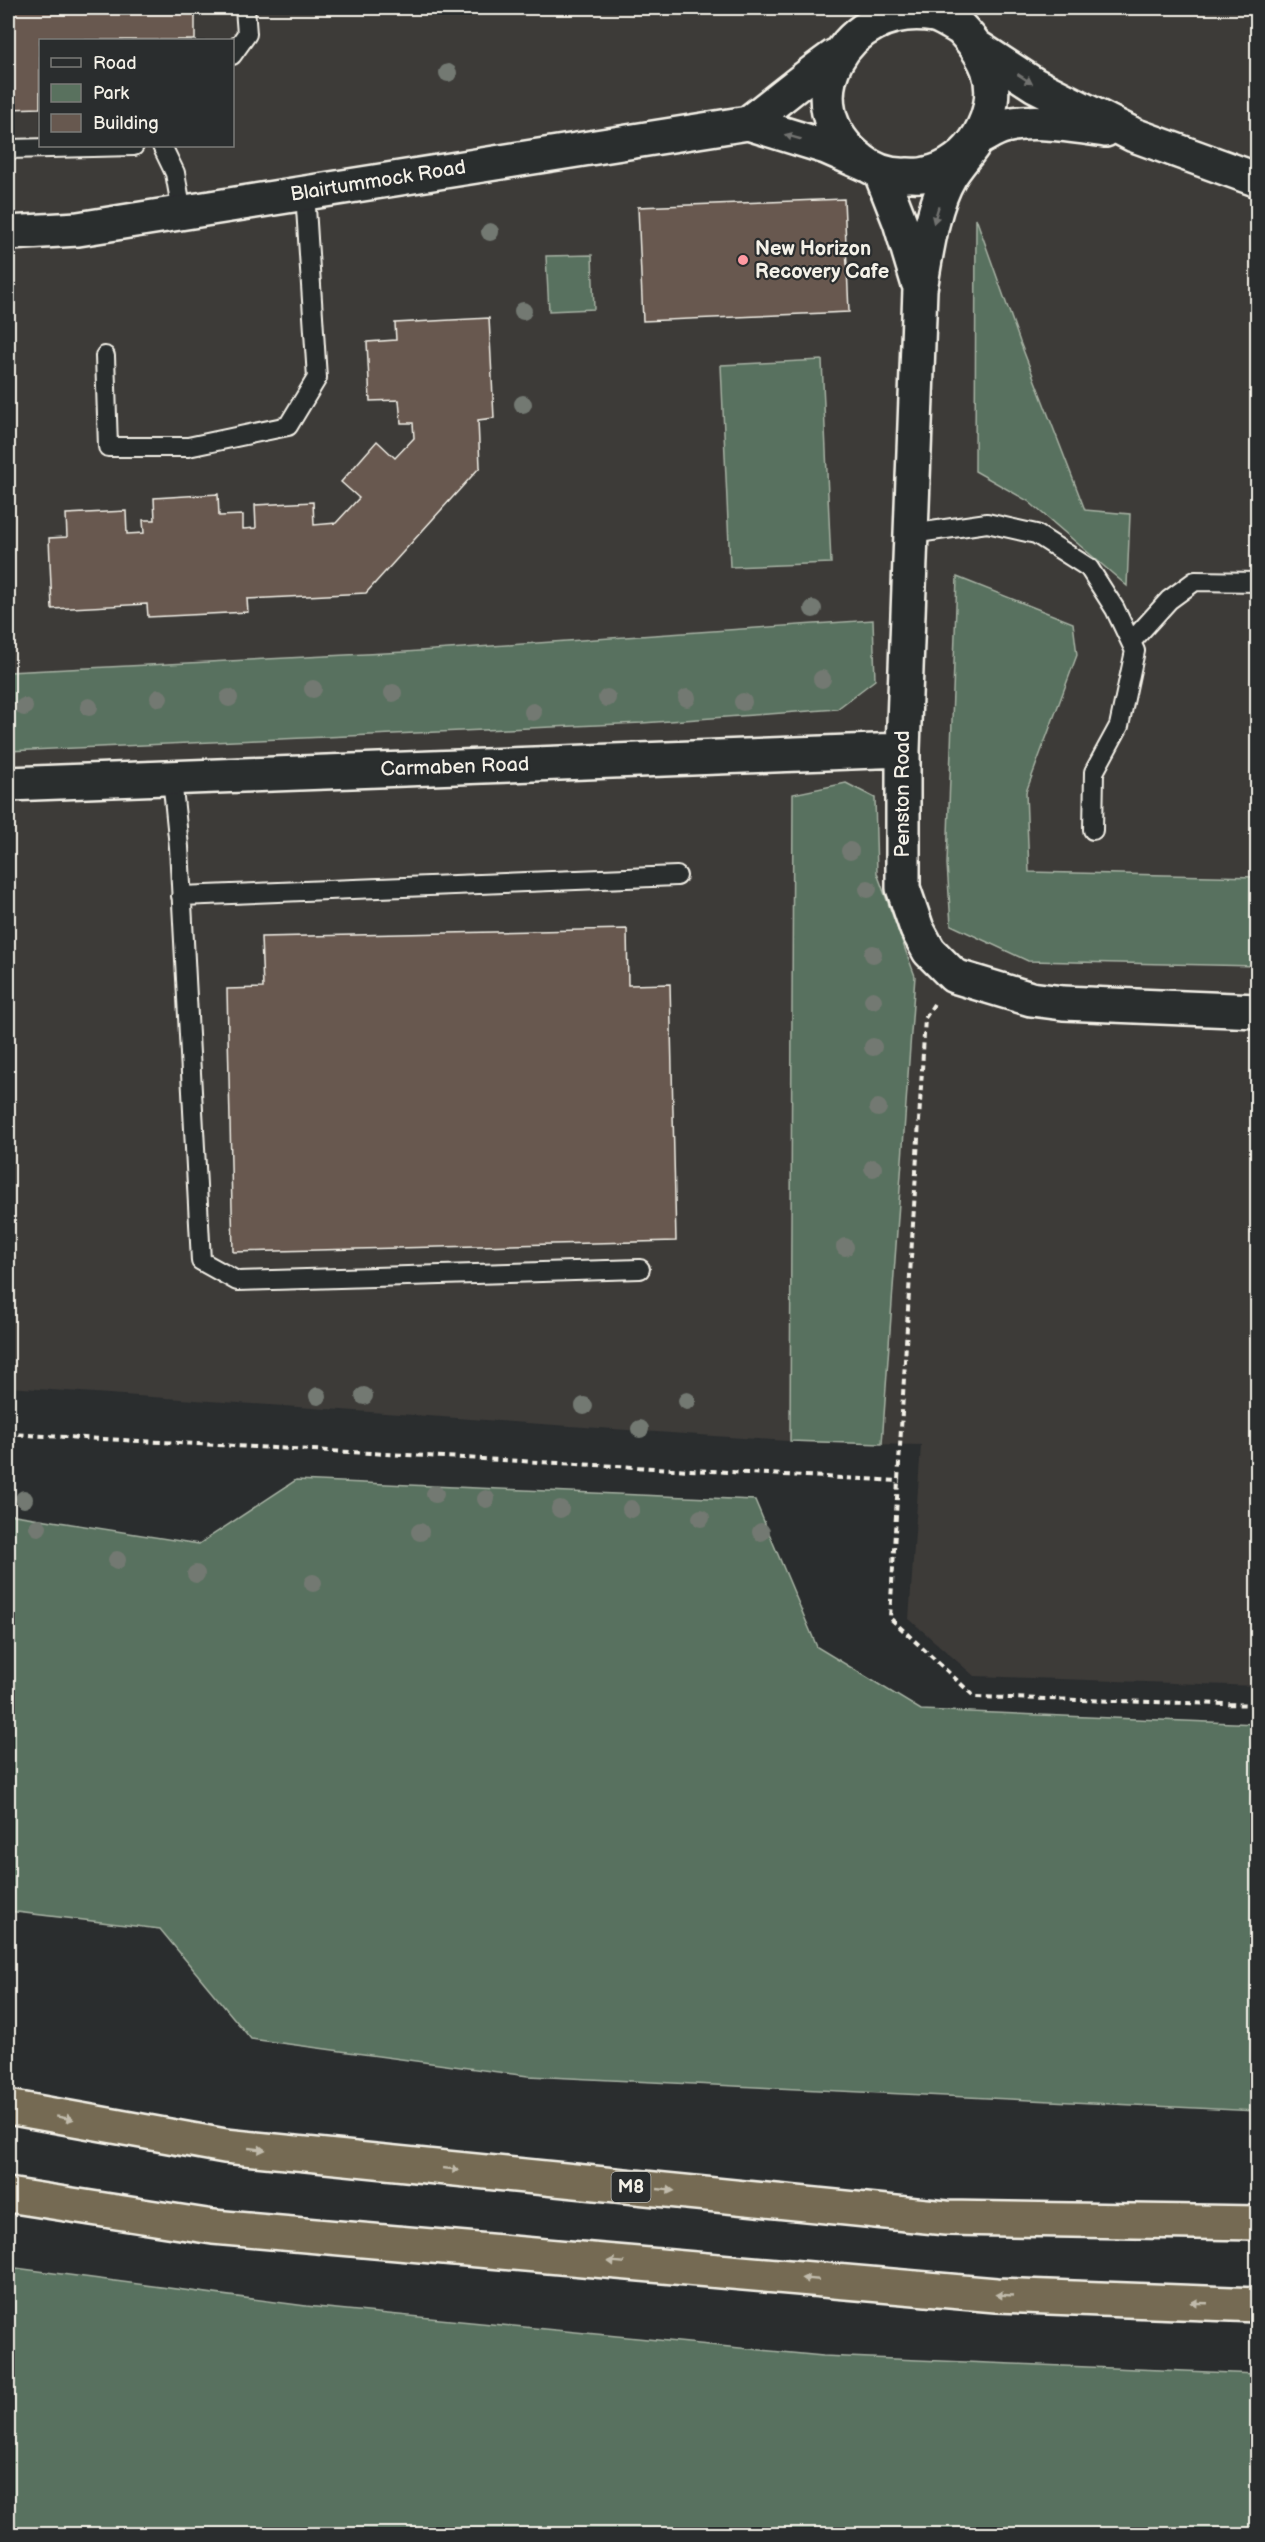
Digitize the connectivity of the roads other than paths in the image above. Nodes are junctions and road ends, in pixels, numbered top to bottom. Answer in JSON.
{"nodes":[{"id":1,"x":245,"y":8,"type":"edge"},
{"id":2,"x":859,"y":8,"type":"edge"},
{"id":3,"x":959,"y":27,"type":"edge"},
{"id":4,"x":841,"y":47,"type":"junction"},
{"id":5,"x":234,"y":52,"type":"edge"},
{"id":6,"x":748,"y":123,"type":"junction"},
{"id":7,"x":1134,"y":135,"type":"junction"},
{"id":8,"x":976,"y":141,"type":"junction"},
{"id":9,"x":92,"y":147,"type":"edge"},
{"id":10,"x":162,"y":147,"type":"edge"},
{"id":11,"x":8,"y":149,"type":"edge"},
{"id":12,"x":874,"y":168,"type":"junction"},
{"id":13,"x":1257,"y":180,"type":"edge"},
{"id":14,"x":305,"y":192,"type":"junction"},
{"id":15,"x":182,"y":212,"type":"junction"},
{"id":16,"x":8,"y":233,"type":"edge"},
{"id":17,"x":920,"y":289,"type":"junction"},
{"id":18,"x":105,"y":356,"type":"dead end"},
{"id":19,"x":911,"y":534,"type":"junction"},
{"id":20,"x":1257,"y":582,"type":"edge"},
{"id":21,"x":1131,"y":642,"type":"junction"},
{"id":22,"x":903,"y":750,"type":"junction"},
{"id":23,"x":172,"y":778,"type":"junction"},
{"id":24,"x":8,"y":784,"type":"edge"},
{"id":25,"x":1093,"y":830,"type":"dead end"},
{"id":26,"x":677,"y":876,"type":"dead end"},
{"id":27,"x":181,"y":896,"type":"junction"},
{"id":28,"x":1257,"y":1011,"type":"edge"},
{"id":29,"x":640,"y":1269,"type":"dead end"},
{"id":30,"x":8,"y":2107,"type":"edge"},
{"id":31,"x":8,"y":2194,"type":"edge"},
{"id":32,"x":1257,"y":2223,"type":"edge"},
{"id":33,"x":1257,"y":2305,"type":"edge"}],
"edges":[{"from":1,"to":5,"type":"lane"},
{"from":2,"to":4,"type":"street"},
{"from":3,"to":4,"type":"street"},
{"from":3,"to":7,"type":"street","one_way":true},
{"from":3,"to":8,"type":"street"},
{"from":4,"to":6,"type":"street","name":"Blairtummock Road"},
{"from":4,"to":12,"type":"street"},
{"from":12,"to":6,"type":"street","name":"Blairtummock Road","one_way":true},
{"from":6,"to":14,"type":"street","name":"Blairtummock Road"},
{"from":7,"to":8,"type":"street"},
{"from":7,"to":13,"type":"street"},
{"from":8,"to":12,"type":"street"},
{"from":8,"to":17,"type":"street","one_way":true},
{"from":9,"to":11,"type":"lane"},
{"from":10,"to":15,"type":"lane"},
{"from":12,"to":17,"type":"street"},
{"from":14,"to":15,"type":"street","name":"Blairtummock Road"},
{"from":14,"to":18,"type":"lane"},
{"from":15,"to":16,"type":"street","name":"Blairtummock Road"},
{"from":17,"to":19,"type":"street","name":"Penston Road"},
{"from":19,"to":21,"type":"lane"},
{"from":19,"to":22,"type":"street","name":"Penston Road"},
{"from":20,"to":21,"type":"lane"},
{"from":21,"to":25,"type":"lane"},
{"from":22,"to":23,"type":"street","name":"Carmaben Road"},
{"from":22,"to":28,"type":"street","name":"Penston Road"},
{"from":23,"to":24,"type":"street","name":"Carmaben Road"},
{"from":23,"to":27,"type":"lane"},
{"from":26,"to":27,"type":"lane"},
{"from":27,"to":29,"type":"lane"},
{"from":30,"to":32,"type":"highway","number":"M8","one_way":true},
{"from":33,"to":31,"type":"highway","one_way":true}]}
